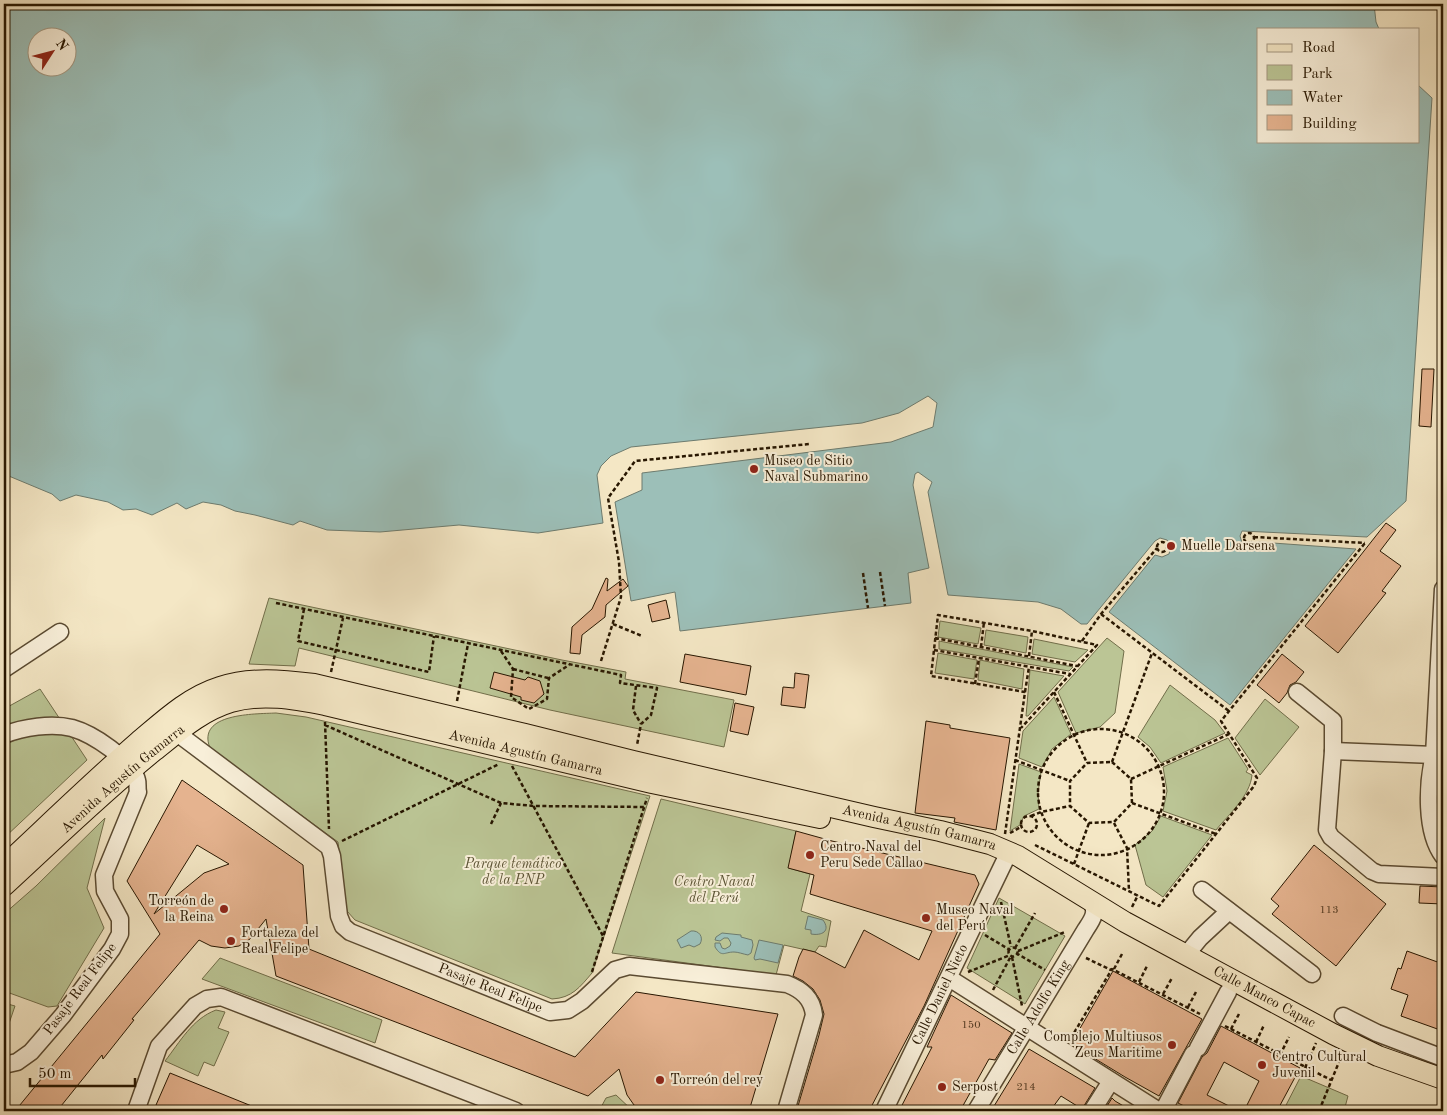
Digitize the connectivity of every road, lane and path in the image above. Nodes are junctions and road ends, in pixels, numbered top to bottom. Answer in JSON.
{"nodes":[{"id":1,"x":809,"y":444,"type":"dead end"},
{"id":2,"x":1254,"y":537,"type":"junction"},
{"id":3,"x":1157,"y":548,"type":"dead end"},
{"id":4,"x":880,"y":572,"type":"dead end"},
{"id":5,"x":863,"y":573,"type":"dead end"},
{"id":6,"x":1443,"y":589,"type":"edge"},
{"id":7,"x":276,"y":603,"type":"dead end"},
{"id":8,"x":885,"y":606,"type":"dead end"},
{"id":9,"x":868,"y":608,"type":"dead end"},
{"id":10,"x":304,"y":609,"type":"junction"},
{"id":11,"x":1101,"y":614,"type":"junction"},
{"id":12,"x":343,"y":618,"type":"junction"},
{"id":13,"x":984,"y":622,"type":"junction"},
{"id":14,"x":613,"y":624,"type":"junction"},
{"id":15,"x":1032,"y":631,"type":"junction"},
{"id":16,"x":60,"y":632,"type":"dead end"},
{"id":17,"x":434,"y":636,"type":"junction"},
{"id":18,"x":642,"y":636,"type":"dead end"},
{"id":19,"x":935,"y":638,"type":"junction"},
{"id":20,"x":1082,"y":641,"type":"junction"},
{"id":21,"x":468,"y":644,"type":"junction"},
{"id":22,"x":981,"y":647,"type":"junction"},
{"id":23,"x":1441,"y":649,"type":"edge"},
{"id":24,"x":337,"y":650,"type":"junction"},
{"id":25,"x":500,"y":650,"type":"junction"},
{"id":26,"x":934,"y":650,"type":"junction"},
{"id":27,"x":1152,"y":653,"type":"junction"},
{"id":28,"x":1029,"y":656,"type":"junction"},
{"id":29,"x":979,"y":658,"type":"junction"},
{"id":30,"x":601,"y":661,"type":"dead end"},
{"id":31,"x":570,"y":664,"type":"junction"},
{"id":32,"x":1077,"y":666,"type":"junction"},
{"id":33,"x":1028,"y":667,"type":"junction"},
{"id":34,"x":4,"y":669,"type":"edge"},
{"id":35,"x":513,"y":669,"type":"junction"},
{"id":36,"x":1070,"y":674,"type":"junction"},
{"id":37,"x":549,"y":678,"type":"junction"},
{"id":38,"x":975,"y":684,"type":"junction"},
{"id":39,"x":636,"y":685,"type":"junction"},
{"id":40,"x":1025,"y":692,"type":"junction"},
{"id":41,"x":1054,"y":692,"type":"junction"},
{"id":42,"x":1297,"y":692,"type":"dead end"},
{"id":43,"x":1440,"y":696,"type":"edge"},
{"id":44,"x":326,"y":706,"type":"junction"},
{"id":45,"x":1229,"y":711,"type":"junction"},
{"id":46,"x":454,"y":717,"type":"junction"},
{"id":47,"x":641,"y":724,"type":"junction"},
{"id":48,"x":1021,"y":728,"type":"junction"},
{"id":49,"x":177,"y":733,"type":"junction"},
{"id":50,"x":1123,"y":733,"type":"junction"},
{"id":51,"x":1229,"y":734,"type":"junction"},
{"id":52,"x":4,"y":735,"type":"edge"},
{"id":53,"x":1075,"y":735,"type":"junction"},
{"id":54,"x":1333,"y":751,"type":"junction"},
{"id":55,"x":1434,"y":755,"type":"junction"},
{"id":56,"x":508,"y":760,"type":"dead end"},
{"id":57,"x":1015,"y":760,"type":"junction"},
{"id":58,"x":634,"y":761,"type":"junction"},
{"id":59,"x":1112,"y":762,"type":"junction"},
{"id":60,"x":126,"y":763,"type":"junction"},
{"id":61,"x":1087,"y":763,"type":"junction"},
{"id":62,"x":500,"y":764,"type":"dead end"},
{"id":63,"x":1160,"y":766,"type":"junction"},
{"id":64,"x":1042,"y":770,"type":"junction"},
{"id":65,"x":1131,"y":779,"type":"junction"},
{"id":66,"x":1070,"y":781,"type":"junction"},
{"id":67,"x":652,"y":782,"type":"junction"},
{"id":68,"x":459,"y":784,"type":"junction"},
{"id":69,"x":501,"y":803,"type":"junction"},
{"id":70,"x":1132,"y":803,"type":"junction"},
{"id":71,"x":534,"y":806,"type":"junction"},
{"id":72,"x":1070,"y":806,"type":"junction"},
{"id":73,"x":645,"y":807,"type":"junction"},
{"id":74,"x":1041,"y":812,"type":"junction"},
{"id":75,"x":1161,"y":814,"type":"junction"},
{"id":76,"x":1030,"y":816,"type":"junction"},
{"id":77,"x":1114,"y":822,"type":"junction"},
{"id":78,"x":1089,"y":823,"type":"junction"},
{"id":79,"x":491,"y":824,"type":"dead end"},
{"id":80,"x":1022,"y":827,"type":"junction"},
{"id":81,"x":1216,"y":834,"type":"junction"},
{"id":82,"x":1034,"y":845,"type":"dead end"},
{"id":83,"x":329,"y":847,"type":"junction"},
{"id":84,"x":1007,"y":847,"type":"junction"},
{"id":85,"x":1127,"y":848,"type":"junction"},
{"id":86,"x":1078,"y":851,"type":"junction"},
{"id":87,"x":1443,"y":856,"type":"edge"},
{"id":88,"x":1074,"y":864,"type":"junction"},
{"id":89,"x":4,"y":866,"type":"edge"},
{"id":90,"x":1443,"y":877,"type":"edge"},
{"id":91,"x":4,"y":886,"type":"edge"},
{"id":92,"x":1202,"y":890,"type":"dead end"},
{"id":93,"x":1129,"y":891,"type":"junction"},
{"id":94,"x":1001,"y":901,"type":"dead end"},
{"id":95,"x":1092,"y":909,"type":"junction"},
{"id":96,"x":1229,"y":911,"type":"junction"},
{"id":97,"x":1035,"y":914,"type":"dead end"},
{"id":98,"x":980,"y":932,"type":"dead end"},
{"id":99,"x":1065,"y":932,"type":"dead end"},
{"id":100,"x":603,"y":936,"type":"junction"},
{"id":101,"x":1012,"y":948,"type":"junction"},
{"id":102,"x":1017,"y":952,"type":"junction"},
{"id":103,"x":1122,"y":954,"type":"dead end"},
{"id":104,"x":1011,"y":956,"type":"junction"},
{"id":105,"x":1186,"y":956,"type":"junction"},
{"id":106,"x":1086,"y":958,"type":"dead end"},
{"id":107,"x":1147,"y":966,"type":"dead end"},
{"id":108,"x":1113,"y":969,"type":"junction"},
{"id":109,"x":1047,"y":971,"type":"dead end"},
{"id":110,"x":968,"y":972,"type":"dead end"},
{"id":111,"x":591,"y":973,"type":"dead end"},
{"id":112,"x":1312,"y":974,"type":"dead end"},
{"id":113,"x":949,"y":978,"type":"junction"},
{"id":114,"x":1172,"y":978,"type":"dead end"},
{"id":115,"x":1138,"y":982,"type":"dead end"},
{"id":116,"x":1196,"y":990,"type":"dead end"},
{"id":117,"x":1228,"y":992,"type":"junction"},
{"id":118,"x":1163,"y":994,"type":"dead end"},
{"id":119,"x":988,"y":1002,"type":"junction"},
{"id":120,"x":1022,"y":1006,"type":"dead end"},
{"id":121,"x":1188,"y":1007,"type":"dead end"},
{"id":122,"x":1240,"y":1012,"type":"dead end"},
{"id":123,"x":1264,"y":1025,"type":"dead end"},
{"id":124,"x":1027,"y":1027,"type":"junction"},
{"id":125,"x":1231,"y":1029,"type":"dead end"},
{"id":126,"x":1326,"y":1037,"type":"junction"},
{"id":127,"x":1289,"y":1038,"type":"dead end"},
{"id":128,"x":1256,"y":1042,"type":"dead end"},
{"id":129,"x":1064,"y":1051,"type":"junction"},
{"id":130,"x":1343,"y":1053,"type":"junction"},
{"id":131,"x":1280,"y":1055,"type":"dead end"},
{"id":132,"x":1443,"y":1058,"type":"edge"},
{"id":133,"x":4,"y":1065,"type":"edge"},
{"id":134,"x":1305,"y":1068,"type":"dead end"},
{"id":135,"x":1443,"y":1079,"type":"edge"},
{"id":136,"x":1111,"y":1081,"type":"junction"},
{"id":137,"x":1443,"y":1093,"type":"edge"},
{"id":138,"x":137,"y":1111,"type":"edge"},
{"id":139,"x":516,"y":1111,"type":"edge"},
{"id":140,"x":786,"y":1111,"type":"edge"},
{"id":141,"x":884,"y":1111,"type":"edge"},
{"id":142,"x":976,"y":1111,"type":"edge"},
{"id":143,"x":1092,"y":1111,"type":"edge"},
{"id":144,"x":1159,"y":1111,"type":"edge"},
{"id":145,"x":1163,"y":1111,"type":"edge"},
{"id":146,"x":1319,"y":1111,"type":"edge"}],
"edges":[{"from":1,"to":14,"type":"path"},
{"from":2,"to":2,"type":"path"},
{"from":2,"to":45,"type":"path"},
{"from":3,"to":11,"type":"path"},
{"from":4,"to":8,"type":"path"},
{"from":5,"to":9,"type":"path"},
{"from":6,"to":23,"type":"street"},
{"from":7,"to":10,"type":"path"},
{"from":10,"to":12,"type":"path"},
{"from":10,"to":24,"type":"path"},
{"from":11,"to":20,"type":"path"},
{"from":11,"to":27,"type":"path"},
{"from":12,"to":17,"type":"path"},
{"from":12,"to":24,"type":"path"},
{"from":13,"to":15,"type":"path"},
{"from":13,"to":19,"type":"path"},
{"from":13,"to":22,"type":"path"},
{"from":14,"to":18,"type":"path"},
{"from":14,"to":30,"type":"path"},
{"from":15,"to":20,"type":"path"},
{"from":15,"to":28,"type":"path"},
{"from":16,"to":34,"type":"street"},
{"from":17,"to":21,"type":"path"},
{"from":17,"to":24,"type":"path"},
{"from":19,"to":22,"type":"path"},
{"from":19,"to":26,"type":"path"},
{"from":20,"to":32,"type":"path"},
{"from":21,"to":25,"type":"path"},
{"from":21,"to":46,"type":"path"},
{"from":22,"to":28,"type":"path"},
{"from":23,"to":43,"type":"street"},
{"from":24,"to":44,"type":"path"},
{"from":25,"to":31,"type":"path"},
{"from":25,"to":35,"type":"path"},
{"from":26,"to":29,"type":"path"},
{"from":26,"to":38,"type":"path"},
{"from":27,"to":45,"type":"path"},
{"from":27,"to":50,"type":"path"},
{"from":28,"to":32,"type":"path"},
{"from":29,"to":33,"type":"path"},
{"from":29,"to":38,"type":"path"},
{"from":31,"to":37,"type":"path"},
{"from":31,"to":39,"type":"path"},
{"from":32,"to":36,"type":"path"},
{"from":33,"to":36,"type":"path"},
{"from":33,"to":40,"type":"path"},
{"from":35,"to":37,"type":"path"},
{"from":35,"to":37,"type":"path"},
{"from":36,"to":41,"type":"path"},
{"from":38,"to":40,"type":"path"},
{"from":39,"to":47,"type":"path"},
{"from":39,"to":47,"type":"path"},
{"from":40,"to":48,"type":"path"},
{"from":41,"to":48,"type":"path"},
{"from":41,"to":53,"type":"path"},
{"from":42,"to":54,"type":"street"},
{"from":43,"to":55,"type":"street"},
{"from":44,"to":46,"type":"main road","name":"Avenida Agustín Gamarra"},
{"from":44,"to":49,"type":"main road","name":"Avenida Agustín Gamarra"},
{"from":44,"to":60,"type":"main road","name":"Avenida Agustín Gamarra"},
{"from":44,"to":67,"type":"main road","name":"Avenida Agustín Gamarra"},
{"from":44,"to":68,"type":"path"},
{"from":44,"to":83,"type":"path"},
{"from":45,"to":51,"type":"path"},
{"from":46,"to":58,"type":"main road","name":"Avenida Agustín Gamarra"},
{"from":47,"to":58,"type":"path"},
{"from":48,"to":57,"type":"path"},
{"from":49,"to":60,"type":"main road","name":"Avenida Agustín Gamarra"},
{"from":49,"to":83,"type":"street"},
{"from":50,"to":53,"type":"path"},
{"from":50,"to":59,"type":"path"},
{"from":50,"to":63,"type":"path"},
{"from":51,"to":63,"type":"path"},
{"from":51,"to":81,"type":"path"},
{"from":52,"to":60,"type":"street"},
{"from":53,"to":61,"type":"path"},
{"from":53,"to":64,"type":"path"},
{"from":54,"to":55,"type":"street"},
{"from":54,"to":90,"type":"street"},
{"from":55,"to":87,"type":"street"},
{"from":56,"to":71,"type":"path"},
{"from":57,"to":64,"type":"path"},
{"from":57,"to":84,"type":"path"},
{"from":58,"to":84,"type":"main road","name":"Avenida Agustín Gamarra"},
{"from":59,"to":61,"type":"path"},
{"from":59,"to":65,"type":"path"},
{"from":60,"to":89,"type":"main road","name":"Avenida Agustín Gamarra"},
{"from":60,"to":91,"type":"main road","name":"Avenida Agustín Gamarra"},
{"from":60,"to":133,"type":"street","name":"Pasaje Real Felipe"},
{"from":61,"to":66,"type":"path"},
{"from":62,"to":68,"type":"path"},
{"from":63,"to":65,"type":"path"},
{"from":63,"to":75,"type":"path"},
{"from":64,"to":66,"type":"path"},
{"from":64,"to":74,"type":"path"},
{"from":65,"to":70,"type":"path"},
{"from":66,"to":72,"type":"path"},
{"from":67,"to":73,"type":"path"},
{"from":67,"to":84,"type":"main road","name":"Avenida Agustín Gamarra"},
{"from":68,"to":69,"type":"path"},
{"from":68,"to":83,"type":"path"},
{"from":69,"to":71,"type":"path"},
{"from":69,"to":79,"type":"path"},
{"from":70,"to":75,"type":"path"},
{"from":70,"to":77,"type":"path"},
{"from":71,"to":73,"type":"path"},
{"from":71,"to":100,"type":"path"},
{"from":72,"to":74,"type":"path"},
{"from":72,"to":78,"type":"path"},
{"from":73,"to":100,"type":"path"},
{"from":74,"to":76,"type":"path"},
{"from":74,"to":86,"type":"path"},
{"from":75,"to":81,"type":"path"},
{"from":75,"to":85,"type":"path"},
{"from":76,"to":80,"type":"path"},
{"from":76,"to":80,"type":"path"},
{"from":77,"to":78,"type":"path"},
{"from":77,"to":85,"type":"path"},
{"from":78,"to":86,"type":"path"},
{"from":80,"to":84,"type":"path"},
{"from":81,"to":93,"type":"path"},
{"from":82,"to":88,"type":"path"},
{"from":83,"to":140,"type":"street","name":"Pasaje Real Felipe"},
{"from":84,"to":95,"type":"main road","name":"Avenida Agustín Gamarra"},
{"from":84,"to":113,"type":"street","name":"Calle Daniel Nieto"},
{"from":85,"to":86,"type":"path"},
{"from":85,"to":93,"type":"path"},
{"from":86,"to":88,"type":"path"},
{"from":88,"to":93,"type":"path"},
{"from":92,"to":96,"type":"street"},
{"from":94,"to":101,"type":"path"},
{"from":95,"to":105,"type":"main road","name":"Calle Manco Capac"},
{"from":95,"to":117,"type":"main road","name":"Calle Manco Capac"},
{"from":95,"to":124,"type":"street","name":"Calle Adolfo King"},
{"from":96,"to":105,"type":"street"},
{"from":96,"to":112,"type":"street"},
{"from":97,"to":101,"type":"path"},
{"from":98,"to":101,"type":"path"},
{"from":99,"to":102,"type":"path"},
{"from":100,"to":111,"type":"path"},
{"from":101,"to":102,"type":"path"},
{"from":101,"to":104,"type":"path"},
{"from":102,"to":104,"type":"path"},
{"from":102,"to":109,"type":"path"},
{"from":103,"to":108,"type":"path"},
{"from":104,"to":110,"type":"path"},
{"from":104,"to":119,"type":"path"},
{"from":104,"to":120,"type":"path"},
{"from":105,"to":126,"type":"main road","name":"Calle Manco Capac"},
{"from":106,"to":108,"type":"path"},
{"from":107,"to":115,"type":"path"},
{"from":108,"to":129,"type":"path"},
{"from":113,"to":119,"type":"street"},
{"from":113,"to":141,"type":"street","name":"Calle Daniel Nieto"},
{"from":114,"to":118,"type":"path"},
{"from":116,"to":121,"type":"path"},
{"from":117,"to":126,"type":"main road","name":"Calle Manco Capac"},
{"from":117,"to":145,"type":"street"},
{"from":119,"to":124,"type":"street"},
{"from":122,"to":125,"type":"path"},
{"from":123,"to":128,"type":"path"},
{"from":124,"to":129,"type":"street"},
{"from":124,"to":142,"type":"street","name":"Calle Adolfo King"},
{"from":126,"to":130,"type":"main road","name":"Calle Manco Capac"},
{"from":126,"to":132,"type":"street"},
{"from":126,"to":134,"type":"path"},
{"from":126,"to":135,"type":"main road","name":"Calle Manco Capac"},
{"from":127,"to":131,"type":"path"},
{"from":129,"to":136,"type":"street"},
{"from":130,"to":137,"type":"main road","name":"Calle Manco Capac"},
{"from":130,"to":146,"type":"path"},
{"from":136,"to":143,"type":"street"},
{"from":136,"to":144,"type":"street"},
{"from":138,"to":139,"type":"street"}]}
